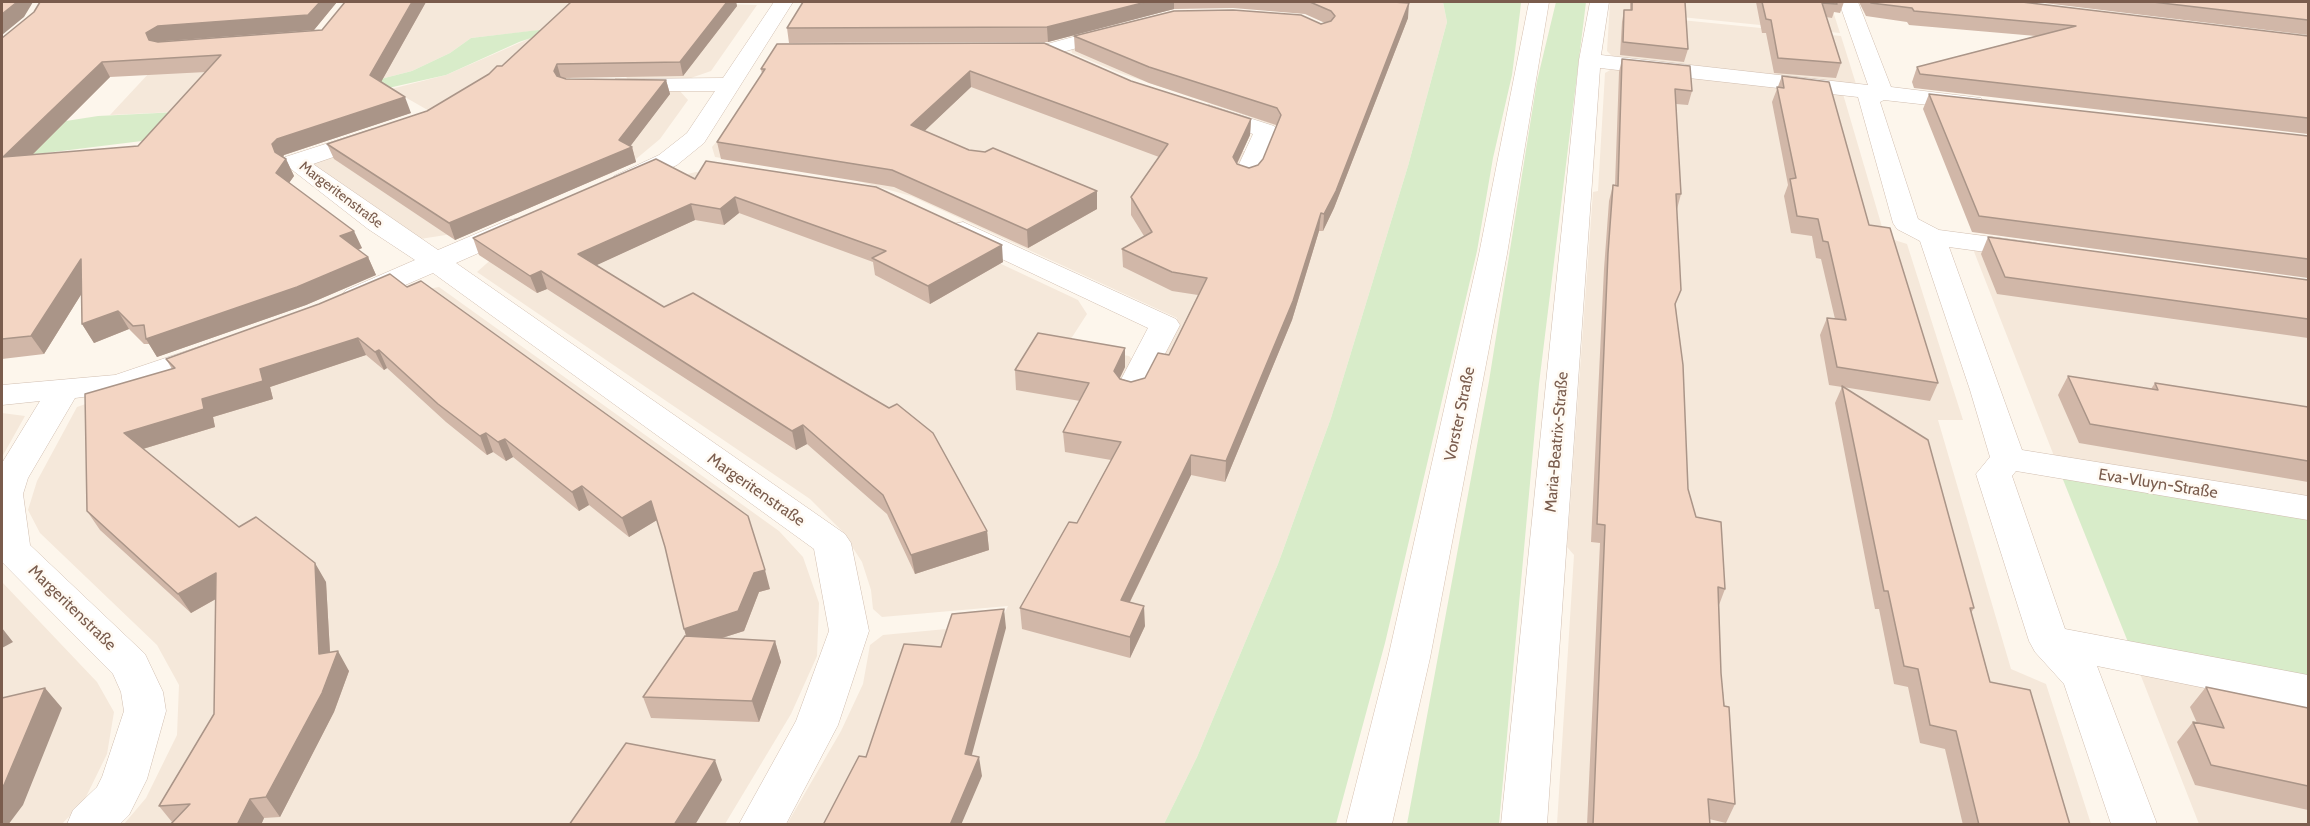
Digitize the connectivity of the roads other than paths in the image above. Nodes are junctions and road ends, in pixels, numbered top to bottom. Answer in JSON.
{"nodes":[{"id":1,"x":783,"y":2,"type":"edge"},
{"id":2,"x":1539,"y":2,"type":"edge"},
{"id":3,"x":1599,"y":2,"type":"edge"},
{"id":4,"x":1850,"y":2,"type":"edge"},
{"id":5,"x":1140,"y":26,"type":"edge"},
{"id":6,"x":1048,"y":50,"type":"junction"},
{"id":7,"x":992,"y":51,"type":"edge"},
{"id":8,"x":1590,"y":60,"type":"junction"},
{"id":9,"x":1078,"y":63,"type":"edge"},
{"id":10,"x":605,"y":84,"type":"edge"},
{"id":11,"x":729,"y":85,"type":"junction"},
{"id":12,"x":1882,"y":92,"type":"junction"},
{"id":13,"x":2000,"y":106,"type":"edge"},
{"id":14,"x":1192,"y":107,"type":"edge"},
{"id":15,"x":390,"y":130,"type":"edge"},
{"id":16,"x":668,"y":160,"type":"junction"},
{"id":17,"x":703,"y":166,"type":"edge"},
{"id":18,"x":1247,"y":175,"type":"edge"},
{"id":19,"x":604,"y":189,"type":"edge"},
{"id":20,"x":541,"y":216,"type":"edge"},
{"id":21,"x":939,"y":219,"type":"edge"},
{"id":22,"x":1932,"y":237,"type":"junction"},
{"id":23,"x":2062,"y":254,"type":"edge"},
{"id":24,"x":435,"y":261,"type":"junction"},
{"id":25,"x":328,"y":308,"type":"edge"},
{"id":26,"x":240,"y":341,"type":"edge"},
{"id":27,"x":1132,"y":389,"type":"edge"},
{"id":28,"x":63,"y":390,"type":"junction"},
{"id":29,"x":2,"y":395,"type":"edge"},
{"id":30,"x":2008,"y":459,"type":"junction"},
{"id":31,"x":2308,"y":508,"type":"edge"},
{"id":32,"x":2049,"y":641,"type":"junction"},
{"id":33,"x":2308,"y":692,"type":"edge"},
{"id":34,"x":90,"y":825,"type":"edge"},
{"id":35,"x":762,"y":825,"type":"edge"},
{"id":36,"x":1369,"y":825,"type":"edge"},
{"id":37,"x":1524,"y":825,"type":"edge"},
{"id":38,"x":2134,"y":825,"type":"edge"}],
"edges":[{"from":1,"to":11,"type":"street"},
{"from":2,"to":36,"type":"street","name":"Vorster Straße"},
{"from":3,"to":8,"type":"street","name":"Maria-Beatrix-Straße"},
{"from":4,"to":12,"type":"street"},
{"from":5,"to":6,"type":"street"},
{"from":6,"to":7,"type":"street"},
{"from":6,"to":9,"type":"street"},
{"from":8,"to":12,"type":"street"},
{"from":8,"to":37,"type":"street","name":"Maria-Beatrix-Straße"},
{"from":10,"to":11,"type":"street"},
{"from":11,"to":16,"type":"street"},
{"from":12,"to":13,"type":"street"},
{"from":12,"to":22,"type":"street"},
{"from":14,"to":18,"type":"street"},
{"from":15,"to":24,"type":"street","name":"Margeritenstraße"},
{"from":16,"to":17,"type":"street"},
{"from":16,"to":19,"type":"street"},
{"from":20,"to":24,"type":"street"},
{"from":21,"to":27,"type":"street"},
{"from":22,"to":23,"type":"street"},
{"from":22,"to":30,"type":"street"},
{"from":24,"to":25,"type":"street"},
{"from":24,"to":35,"type":"street","name":"Margeritenstraße"},
{"from":26,"to":28,"type":"street"},
{"from":28,"to":29,"type":"street"},
{"from":28,"to":34,"type":"street","name":"Margeritenstraße"},
{"from":30,"to":31,"type":"street","name":"Eva-Vluyn-Straße"},
{"from":30,"to":32,"type":"street"},
{"from":32,"to":33,"type":"street"},
{"from":32,"to":38,"type":"street"}]}
